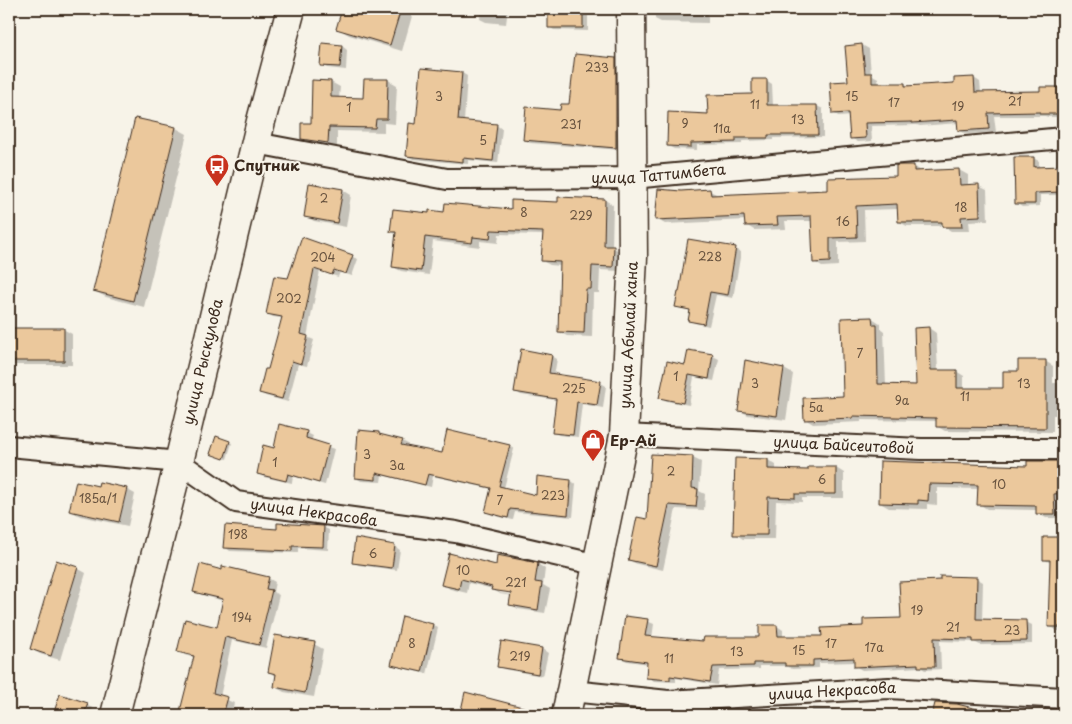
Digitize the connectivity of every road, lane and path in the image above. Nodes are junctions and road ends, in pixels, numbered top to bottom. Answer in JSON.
{"nodes":[{"id":1,"x":291,"y":9,"type":"edge"},
{"id":2,"x":631,"y":9,"type":"edge"},
{"id":3,"x":1063,"y":138,"type":"edge"},
{"id":4,"x":256,"y":142,"type":"junction"},
{"id":5,"x":632,"y":178,"type":"junction"},
{"id":6,"x":624,"y":435,"type":"junction"},
{"id":7,"x":9,"y":446,"type":"edge"},
{"id":8,"x":1063,"y":449,"type":"edge"},
{"id":9,"x":179,"y":462,"type":"junction"},
{"id":10,"x":598,"y":564,"type":"junction"},
{"id":11,"x":1063,"y":698,"type":"edge"},
{"id":12,"x":569,"y":703,"type":"edge"},
{"id":13,"x":1039,"y":706,"type":"edge"},
{"id":14,"x":115,"y":715,"type":"edge"}],
"edges":[{"from":1,"to":4,"type":"main road","name":"улица Рыскулова"},
{"from":2,"to":5,"type":"main road","name":"улица Абылай хана"},
{"from":3,"to":5,"type":"street","name":"улица Таттимбета"},
{"from":4,"to":5,"type":"street","name":"улица Таттимбета"},
{"from":4,"to":9,"type":"main road","name":"улица Рыскулова"},
{"from":5,"to":6,"type":"main road","name":"улица Абылай хана"},
{"from":6,"to":8,"type":"street","name":"улица Байсеитовой"},
{"from":6,"to":10,"type":"main road","name":"улица Абылай хана"},
{"from":7,"to":9,"type":"street","name":"улица Некрасова"},
{"from":9,"to":10,"type":"street","name":"улица Некрасова"},
{"from":9,"to":14,"type":"main road","name":"улица Рыскулова"},
{"from":10,"to":12,"type":"main road","name":"улица Абылай хана"},
{"from":11,"to":13,"type":"street","name":"улица Некрасова"},
{"from":12,"to":13,"type":"street","name":"улица Некрасова"}]}
